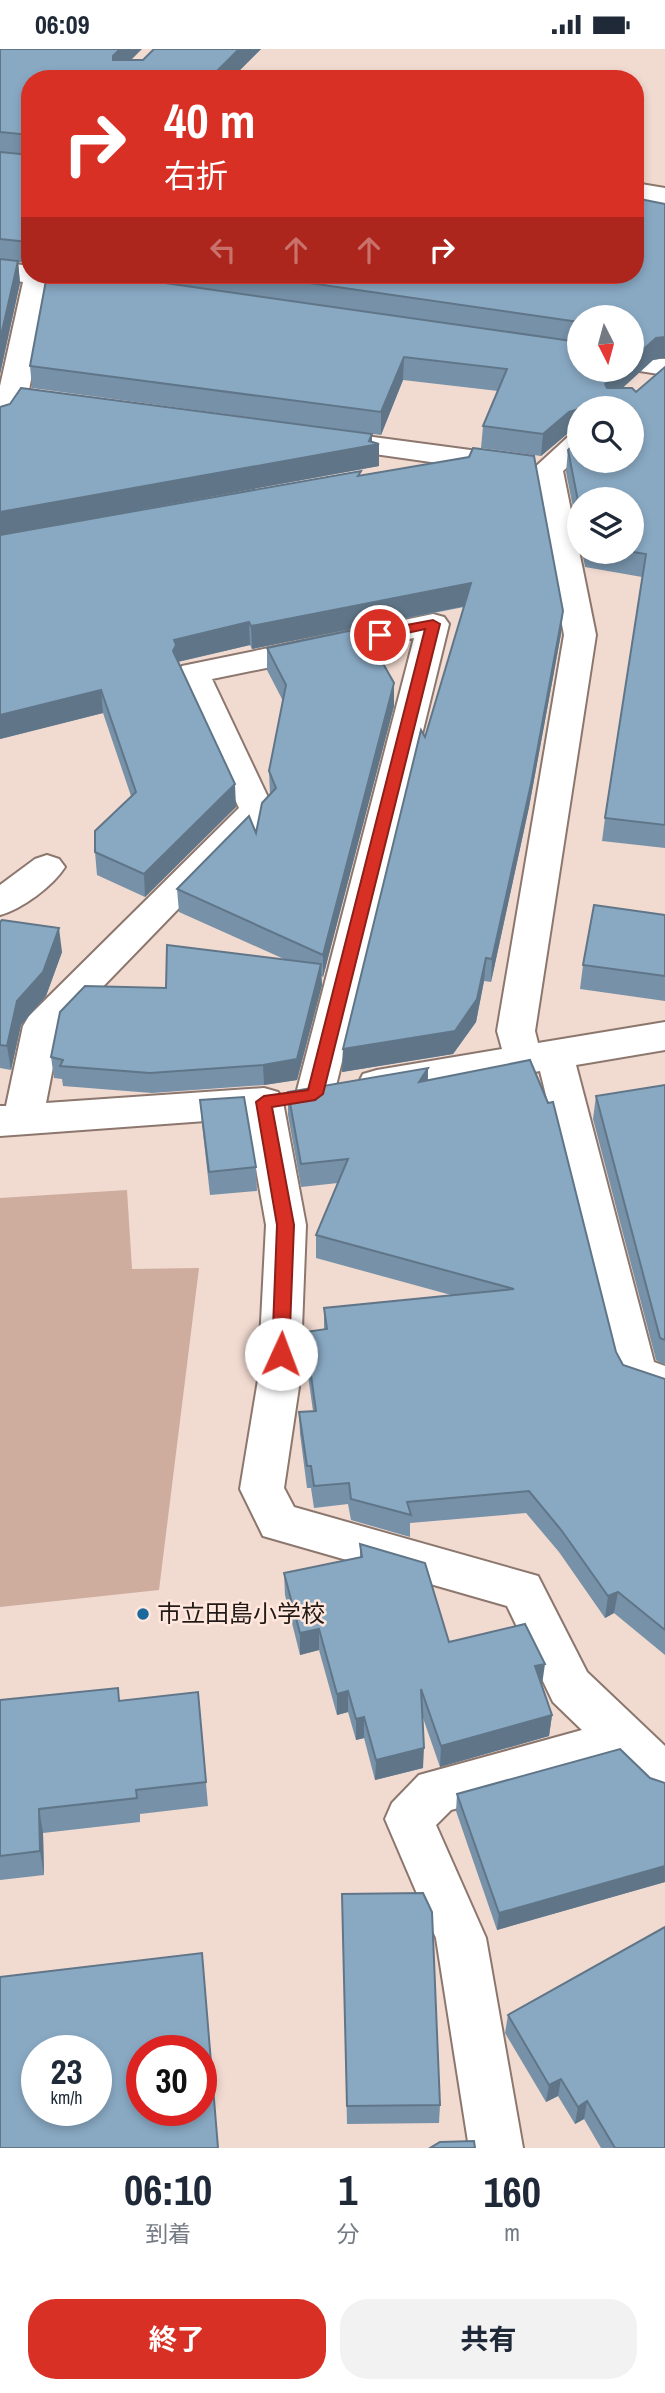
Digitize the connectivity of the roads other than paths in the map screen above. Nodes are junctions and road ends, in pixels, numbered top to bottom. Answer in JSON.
{"nodes":[{"id":1,"x":644,"y":192,"type":"edge"},
{"id":2,"x":665,"y":196,"type":"edge"},
{"id":3,"x":0,"y":270,"type":"edge"},
{"id":4,"x":21,"y":273,"type":"edge"},
{"id":5,"x":36,"y":284,"type":"edge"},
{"id":6,"x":94,"y":284,"type":"edge"},
{"id":7,"x":119,"y":288,"type":"edge"},
{"id":8,"x":644,"y":364,"type":"edge"},
{"id":9,"x":665,"y":367,"type":"edge"},
{"id":10,"x":638,"y":392,"type":"edge"},
{"id":11,"x":4,"y":404,"type":"edge"},
{"id":12,"x":96,"y":408,"type":"edge"},
{"id":13,"x":303,"y":436,"type":"edge"},
{"id":14,"x":567,"y":452,"type":"edge"},
{"id":15,"x":482,"y":460,"type":"junction"},
{"id":16,"x":548,"y":469,"type":"junction"},
{"id":17,"x":386,"y":478,"type":"edge"},
{"id":18,"x":47,"y":867,"type":"dead end"},
{"id":19,"x":0,"y":903,"type":"edge"},
{"id":20,"x":665,"y":1036,"type":"edge"},
{"id":21,"x":539,"y":1056,"type":"junction"},
{"id":22,"x":315,"y":1094,"type":"junction"},
{"id":23,"x":264,"y":1102,"type":"junction"},
{"id":24,"x":12,"y":1120,"type":"edge"},
{"id":25,"x":665,"y":1384,"type":"edge"},
{"id":26,"x":625,"y":1740,"type":"junction"},
{"id":27,"x":665,"y":1778,"type":"edge"},
{"id":28,"x":496,"y":2148,"type":"edge"}],
"edges":[{"from":1,"to":2,"type":"street"},
{"from":3,"to":4,"type":"street"},
{"from":5,"to":11,"type":"street"},
{"from":6,"to":7,"type":"street"},
{"from":8,"to":9,"type":"street"},
{"from":9,"to":10,"type":"street"},
{"from":11,"to":12,"type":"street"},
{"from":13,"to":15,"type":"street"},
{"from":14,"to":16,"type":"street"},
{"from":15,"to":16,"type":"street"},
{"from":15,"to":17,"type":"street"},
{"from":16,"to":21,"type":"street"},
{"from":18,"to":19,"type":"street"},
{"from":20,"to":21,"type":"street"},
{"from":21,"to":22,"type":"street"},
{"from":21,"to":25,"type":"street"},
{"from":22,"to":23,"type":"street"},
{"from":22,"to":24,"type":"street"},
{"from":23,"to":24,"type":"street"},
{"from":23,"to":26,"type":"street"},
{"from":26,"to":27,"type":"street"},
{"from":26,"to":28,"type":"street"}]}
